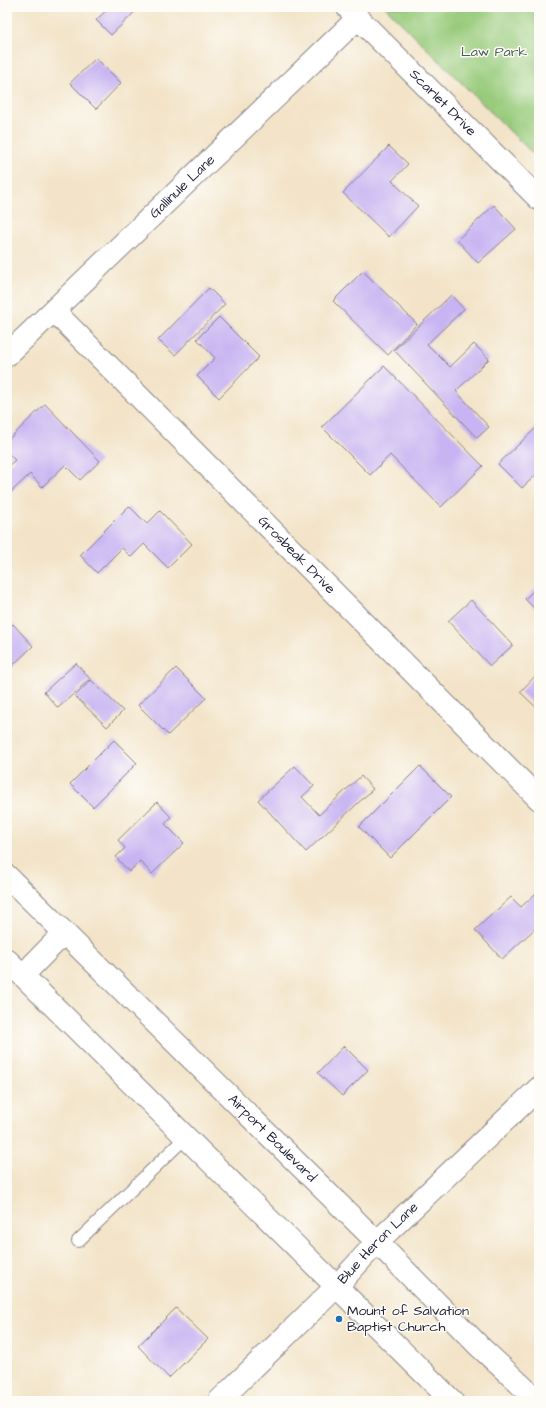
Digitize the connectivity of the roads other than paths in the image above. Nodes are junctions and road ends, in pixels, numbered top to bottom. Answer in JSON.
{"nodes":[{"id":1,"x":352,"y":12,"type":"edge"},
{"id":2,"x":539,"y":199,"type":"edge"},
{"id":3,"x":54,"y":311,"type":"junction"},
{"id":4,"x":7,"y":356,"type":"edge"},
{"id":5,"x":539,"y":799,"type":"edge"},
{"id":6,"x":7,"y":876,"type":"edge"},
{"id":7,"x":64,"y":933,"type":"junction"},
{"id":8,"x":7,"y":960,"type":"edge"},
{"id":9,"x":23,"y":975,"type":"junction"},
{"id":10,"x":539,"y":1088,"type":"edge"},
{"id":11,"x":186,"y":1137,"type":"junction"},
{"id":12,"x":78,"y":1242,"type":"dead end"},
{"id":13,"x":377,"y":1242,"type":"junction"},
{"id":14,"x":337,"y":1286,"type":"junction"},
{"id":15,"x":219,"y":1401,"type":"edge"},
{"id":16,"x":452,"y":1401,"type":"edge"},
{"id":17,"x":538,"y":1401,"type":"edge"}],
"edges":[{"from":1,"to":2,"type":"street","name":"Scarlet Drive"},
{"from":1,"to":3,"type":"street","name":"Gallinule Lane"},
{"from":3,"to":4,"type":"street","name":"Gallinule Lane"},
{"from":3,"to":5,"type":"street","name":"Grosbeak Drive"},
{"from":6,"to":7,"type":"street","name":"Airport Boulevard"},
{"from":7,"to":9,"type":"street"},
{"from":7,"to":13,"type":"street","name":"Airport Boulevard"},
{"from":8,"to":9,"type":"street"},
{"from":9,"to":11,"type":"street"},
{"from":10,"to":13,"type":"street","name":"Blue Heron Lane"},
{"from":11,"to":12,"type":"lane"},
{"from":11,"to":14,"type":"street"},
{"from":13,"to":14,"type":"street","name":"Blue Heron Lane"},
{"from":13,"to":17,"type":"street","name":"Airport Boulevard"},
{"from":14,"to":15,"type":"street","name":"Blue Heron Lane"},
{"from":14,"to":16,"type":"street"}]}
